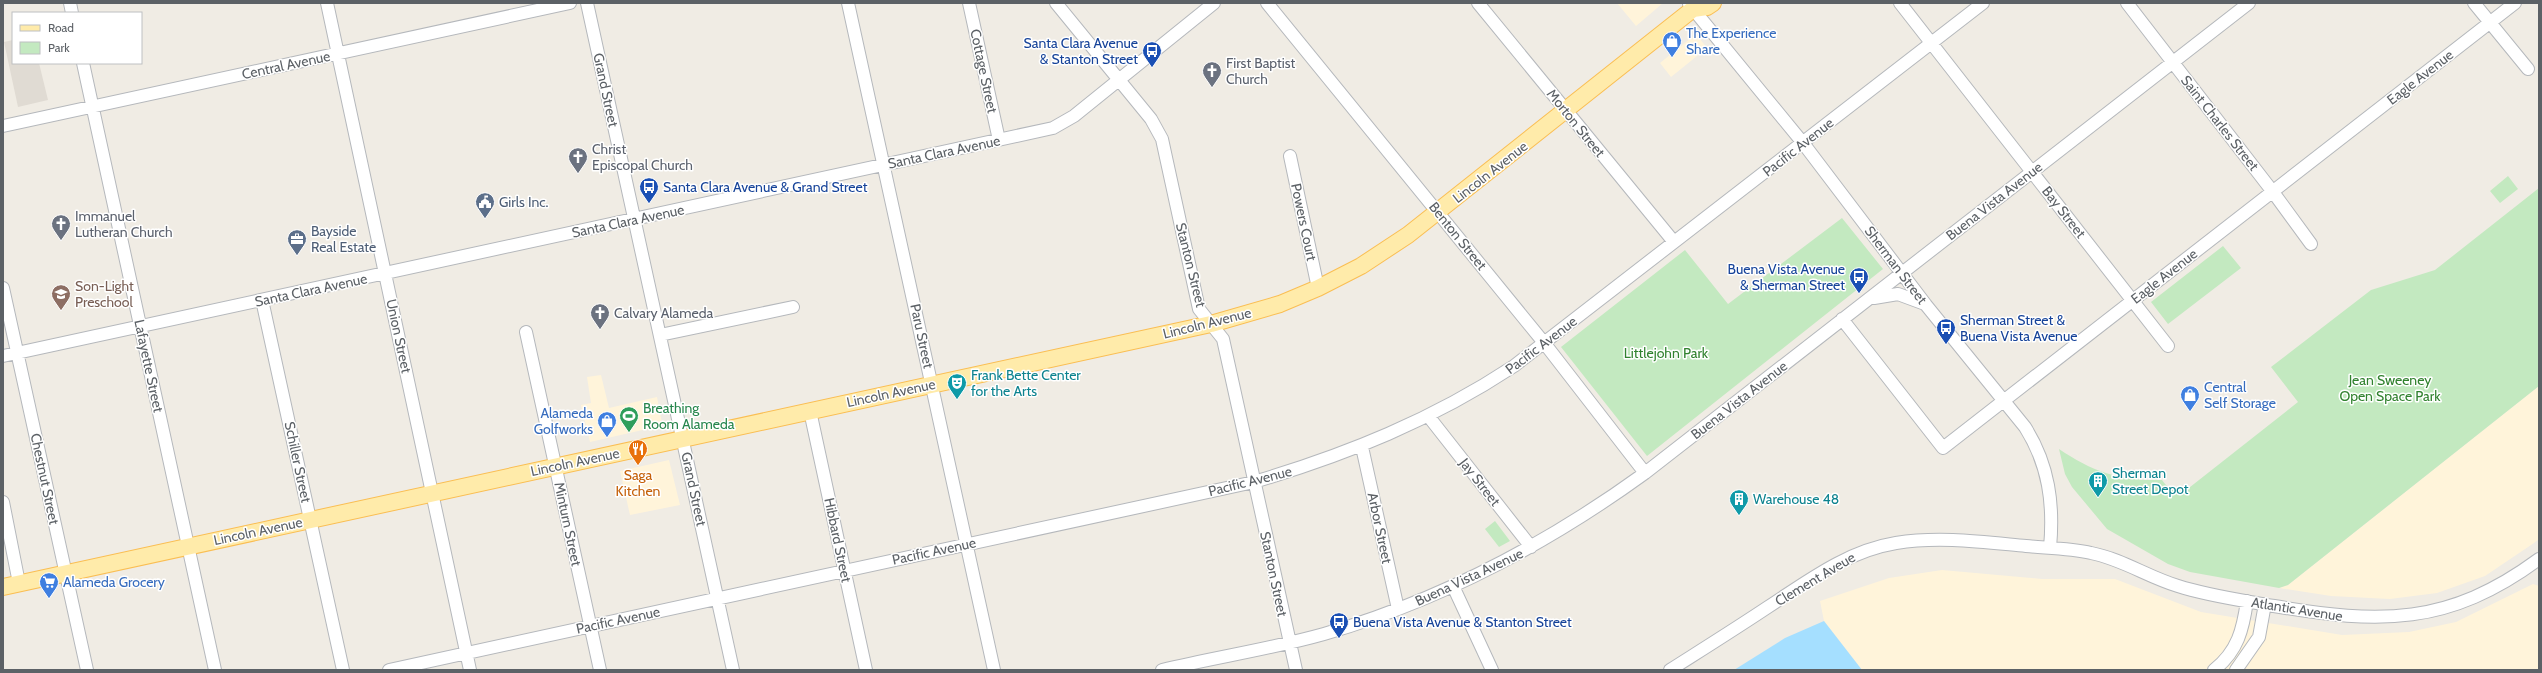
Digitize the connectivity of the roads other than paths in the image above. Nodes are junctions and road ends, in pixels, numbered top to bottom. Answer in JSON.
{"nodes":[{"id":1,"x":327,"y":3,"type":"edge"},
{"id":2,"x":570,"y":3,"type":"edge"},
{"id":3,"x":588,"y":3,"type":"edge"},
{"id":4,"x":848,"y":3,"type":"edge"},
{"id":5,"x":969,"y":3,"type":"edge"},
{"id":6,"x":1056,"y":3,"type":"edge"},
{"id":7,"x":1214,"y":3,"type":"edge"},
{"id":8,"x":1267,"y":3,"type":"edge"},
{"id":9,"x":1478,"y":3,"type":"edge"},
{"id":10,"x":1713,"y":3,"type":"edge"},
{"id":11,"x":1900,"y":3,"type":"edge"},
{"id":12,"x":1983,"y":3,"type":"edge"},
{"id":13,"x":2127,"y":3,"type":"edge"},
{"id":14,"x":2249,"y":3,"type":"edge"},
{"id":15,"x":2474,"y":3,"type":"edge"},
{"id":16,"x":2515,"y":3,"type":"edge"},
{"id":17,"x":1693,"y":5,"type":"edge"},
{"id":18,"x":2490,"y":23,"type":"junction"},
{"id":19,"x":1932,"y":42,"type":"junction"},
{"id":20,"x":337,"y":54,"type":"junction"},
{"id":21,"x":2173,"y":62,"type":"junction"},
{"id":22,"x":83,"y":64,"type":"edge"},
{"id":23,"x":2528,"y":69,"type":"dead end"},
{"id":24,"x":1120,"y":80,"type":"junction"},
{"id":25,"x":92,"y":107,"type":"junction"},
{"id":26,"x":1566,"y":111,"type":"junction"},
{"id":27,"x":3,"y":126,"type":"edge"},
{"id":28,"x":999,"y":140,"type":"junction"},
{"id":29,"x":1802,"y":143,"type":"junction"},
{"id":30,"x":1290,"y":156,"type":"dead end"},
{"id":31,"x":883,"y":165,"type":"junction"},
{"id":32,"x":2032,"y":171,"type":"junction"},
{"id":33,"x":2273,"y":192,"type":"junction"},
{"id":34,"x":1438,"y":212,"type":"junction"},
{"id":35,"x":635,"y":219,"type":"junction"},
{"id":36,"x":1674,"y":242,"type":"junction"},
{"id":37,"x":2311,"y":244,"type":"dead end"},
{"id":38,"x":1902,"y":272,"type":"junction"},
{"id":39,"x":386,"y":274,"type":"junction"},
{"id":40,"x":3,"y":288,"type":"edge"},
{"id":41,"x":1318,"y":288,"type":"junction"},
{"id":42,"x":262,"y":300,"type":"junction"},
{"id":43,"x":1866,"y":301,"type":"junction"},
{"id":44,"x":2133,"y":301,"type":"junction"},
{"id":45,"x":1926,"y":305,"type":"junction"},
{"id":46,"x":793,"y":306,"type":"dead end"},
{"id":47,"x":1842,"y":319,"type":"junction"},
{"id":48,"x":1211,"y":324,"type":"junction"},
{"id":49,"x":140,"y":327,"type":"junction"},
{"id":50,"x":526,"y":332,"type":"dead end"},
{"id":51,"x":660,"y":335,"type":"junction"},
{"id":52,"x":1545,"y":344,"type":"junction"},
{"id":53,"x":2168,"y":346,"type":"dead end"},
{"id":54,"x":17,"y":353,"type":"junction"},
{"id":55,"x":3,"y":356,"type":"edge"},
{"id":56,"x":932,"y":384,"type":"junction"},
{"id":57,"x":2003,"y":400,"type":"junction"},
{"id":58,"x":810,"y":411,"type":"junction"},
{"id":59,"x":1429,"y":417,"type":"junction"},
{"id":60,"x":683,"y":439,"type":"junction"},
{"id":61,"x":1362,"y":447,"type":"junction"},
{"id":62,"x":556,"y":466,"type":"junction"},
{"id":63,"x":1645,"y":472,"type":"junction"},
{"id":64,"x":1254,"y":482,"type":"junction"},
{"id":65,"x":433,"y":493,"type":"junction"},
{"id":66,"x":3,"y":502,"type":"edge"},
{"id":67,"x":310,"y":520,"type":"junction"},
{"id":68,"x":967,"y":544,"type":"junction"},
{"id":69,"x":188,"y":546,"type":"junction"},
{"id":70,"x":1532,"y":548,"type":"junction"},
{"id":71,"x":2050,"y":548,"type":"junction"},
{"id":72,"x":2539,"y":560,"type":"edge"},
{"id":73,"x":845,"y":571,"type":"junction"},
{"id":74,"x":66,"y":573,"type":"junction"},
{"id":75,"x":19,"y":583,"type":"junction"},
{"id":76,"x":1453,"y":586,"type":"junction"},
{"id":77,"x":3,"y":587,"type":"edge"},
{"id":78,"x":717,"y":598,"type":"junction"},
{"id":79,"x":2247,"y":601,"type":"junction"},
{"id":80,"x":2265,"y":604,"type":"junction"},
{"id":81,"x":1398,"y":609,"type":"junction"},
{"id":82,"x":590,"y":626,"type":"junction"},
{"id":83,"x":1290,"y":643,"type":"junction"},
{"id":84,"x":467,"y":654,"type":"junction"},
{"id":85,"x":1194,"y":666,"type":"edge"},
{"id":86,"x":87,"y":670,"type":"edge"},
{"id":87,"x":215,"y":670,"type":"edge"},
{"id":88,"x":343,"y":670,"type":"edge"},
{"id":89,"x":389,"y":670,"type":"edge"},
{"id":90,"x":470,"y":670,"type":"edge"},
{"id":91,"x":600,"y":670,"type":"edge"},
{"id":92,"x":733,"y":670,"type":"edge"},
{"id":93,"x":866,"y":670,"type":"edge"},
{"id":94,"x":994,"y":670,"type":"edge"},
{"id":95,"x":1162,"y":670,"type":"edge"},
{"id":96,"x":1296,"y":670,"type":"edge"},
{"id":97,"x":1492,"y":670,"type":"edge"},
{"id":98,"x":1670,"y":670,"type":"edge"},
{"id":99,"x":2214,"y":670,"type":"edge"},
{"id":100,"x":2236,"y":670,"type":"edge"}],
"edges":[{"from":1,"to":20,"type":"street","name":"Union Street"},
{"from":2,"to":20,"type":"street","name":"Central Avenue"},
{"from":3,"to":35,"type":"street","name":"Grand Street"},
{"from":4,"to":31,"type":"street","name":"Paru Street"},
{"from":5,"to":28,"type":"street","name":"Cottage Street"},
{"from":6,"to":24,"type":"street","name":"Stanton Street"},
{"from":7,"to":24,"type":"street","name":"Santa Clara Avenue"},
{"from":8,"to":34,"type":"street","name":"Benton Street"},
{"from":9,"to":26,"type":"street","name":"Morton Street"},
{"from":10,"to":17,"type":"main road","name":"Lincoln Avenue"},
{"from":11,"to":19,"type":"street","name":"Bay Street"},
{"from":12,"to":19,"type":"street","name":"Pacific Avenue"},
{"from":13,"to":21,"type":"street","name":"Saint Charles Street"},
{"from":14,"to":21,"type":"street","name":"Buena Vista Avenue"},
{"from":15,"to":18,"type":"street"},
{"from":16,"to":18,"type":"street","name":"Eagle Avenue"},
{"from":17,"to":26,"type":"main road","name":"Lincoln Avenue"},
{"from":17,"to":29,"type":"street","name":"Sherman Street"},
{"from":18,"to":23,"type":"street"},
{"from":18,"to":33,"type":"street","name":"Eagle Avenue"},
{"from":19,"to":29,"type":"street","name":"Pacific Avenue"},
{"from":19,"to":32,"type":"street","name":"Bay Street"},
{"from":20,"to":25,"type":"street","name":"Central Avenue"},
{"from":20,"to":39,"type":"street","name":"Union Street"},
{"from":21,"to":32,"type":"street","name":"Buena Vista Avenue"},
{"from":21,"to":33,"type":"street","name":"Saint Charles Street"},
{"from":22,"to":25,"type":"street","name":"Lafayette Street"},
{"from":24,"to":28,"type":"street","name":"Santa Clara Avenue"},
{"from":24,"to":48,"type":"street","name":"Stanton Street"},
{"from":25,"to":27,"type":"street","name":"Central Avenue"},
{"from":25,"to":49,"type":"street","name":"Lafayette Street"},
{"from":26,"to":34,"type":"main road","name":"Lincoln Avenue"},
{"from":26,"to":36,"type":"street","name":"Morton Street"},
{"from":28,"to":31,"type":"street","name":"Santa Clara Avenue"},
{"from":29,"to":36,"type":"street","name":"Pacific Avenue"},
{"from":29,"to":38,"type":"street","name":"Sherman Street"},
{"from":30,"to":41,"type":"street","name":"Powers Court"},
{"from":31,"to":35,"type":"street","name":"Santa Clara Avenue"},
{"from":31,"to":56,"type":"street","name":"Paru Street"},
{"from":32,"to":38,"type":"street","name":"Buena Vista Avenue"},
{"from":32,"to":44,"type":"street","name":"Bay Street"},
{"from":33,"to":37,"type":"street","name":"Saint Charles Street"},
{"from":33,"to":44,"type":"street","name":"Eagle Avenue"},
{"from":34,"to":41,"type":"main road","name":"Lincoln Avenue"},
{"from":34,"to":52,"type":"street","name":"Benton Street"},
{"from":35,"to":39,"type":"street","name":"Santa Clara Avenue"},
{"from":35,"to":51,"type":"street","name":"Grand Street"},
{"from":36,"to":52,"type":"street","name":"Pacific Avenue"},
{"from":38,"to":43,"type":"street","name":"Buena Vista Avenue"},
{"from":38,"to":45,"type":"street","name":"Sherman Street"},
{"from":39,"to":42,"type":"street","name":"Santa Clara Avenue"},
{"from":39,"to":65,"type":"street","name":"Union Street"},
{"from":40,"to":54,"type":"street","name":"Chestnut Street"},
{"from":41,"to":48,"type":"main road","name":"Lincoln Avenue"},
{"from":42,"to":49,"type":"street","name":"Santa Clara Avenue"},
{"from":42,"to":67,"type":"street","name":"Schiller Street"},
{"from":43,"to":45,"type":"street"},
{"from":43,"to":47,"type":"street","name":"Buena Vista Avenue"},
{"from":44,"to":53,"type":"street","name":"Bay Street"},
{"from":44,"to":57,"type":"street","name":"Eagle Avenue"},
{"from":45,"to":57,"type":"street","name":"Sherman Street"},
{"from":46,"to":51,"type":"street"},
{"from":47,"to":57,"type":"street","name":"Eagle Avenue"},
{"from":47,"to":63,"type":"street","name":"Buena Vista Avenue"},
{"from":48,"to":56,"type":"main road","name":"Lincoln Avenue"},
{"from":48,"to":64,"type":"street","name":"Stanton Street"},
{"from":49,"to":54,"type":"street","name":"Santa Clara Avenue"},
{"from":49,"to":69,"type":"street","name":"Lafayette Street"},
{"from":50,"to":62,"type":"street","name":"Minturn Street"},
{"from":51,"to":60,"type":"street","name":"Grand Street"},
{"from":52,"to":59,"type":"street","name":"Pacific Avenue"},
{"from":52,"to":63,"type":"street","name":"Benton Street"},
{"from":54,"to":55,"type":"street","name":"Santa Clara Avenue"},
{"from":54,"to":74,"type":"street","name":"Chestnut Street"},
{"from":56,"to":58,"type":"main road","name":"Lincoln Avenue"},
{"from":56,"to":68,"type":"street","name":"Paru Street"},
{"from":57,"to":71,"type":"street","name":"Sherman Street"},
{"from":58,"to":60,"type":"main road","name":"Lincoln Avenue"},
{"from":58,"to":73,"type":"street","name":"Hibbard Street"},
{"from":59,"to":61,"type":"street","name":"Pacific Avenue"},
{"from":59,"to":70,"type":"street","name":"Jay Street"},
{"from":60,"to":62,"type":"main road","name":"Lincoln Avenue"},
{"from":60,"to":78,"type":"street","name":"Grand Street"},
{"from":61,"to":64,"type":"street","name":"Pacific Avenue"},
{"from":61,"to":81,"type":"street","name":"Arbor Street"},
{"from":62,"to":65,"type":"main road","name":"Lincoln Avenue"},
{"from":62,"to":82,"type":"street","name":"Minturn Street"},
{"from":63,"to":70,"type":"street","name":"Buena Vista Avenue"},
{"from":64,"to":68,"type":"street","name":"Pacific Avenue"},
{"from":64,"to":83,"type":"street","name":"Stanton Street"},
{"from":65,"to":67,"type":"main road","name":"Lincoln Avenue"},
{"from":65,"to":84,"type":"street","name":"Union Street"},
{"from":66,"to":75,"type":"street"},
{"from":67,"to":69,"type":"main road","name":"Lincoln Avenue"},
{"from":67,"to":88,"type":"street","name":"Schiller Street"},
{"from":68,"to":73,"type":"street","name":"Pacific Avenue"},
{"from":68,"to":94,"type":"street","name":"Paru Street"},
{"from":69,"to":74,"type":"main road","name":"Lincoln Avenue"},
{"from":69,"to":87,"type":"street","name":"Lafayette Street"},
{"from":70,"to":76,"type":"street","name":"Buena Vista Avenue"},
{"from":71,"to":79,"type":"street","name":"Atlantic Avenue"},
{"from":71,"to":98,"type":"street","name":"Clement Aveue"},
{"from":72,"to":80,"type":"street","name":"Atlantic Avenue"},
{"from":73,"to":78,"type":"street","name":"Pacific Avenue"},
{"from":73,"to":93,"type":"street","name":"Hibbard Street"},
{"from":74,"to":75,"type":"main road","name":"Lincoln Avenue"},
{"from":74,"to":86,"type":"street","name":"Chestnut Street"},
{"from":75,"to":77,"type":"main road","name":"Lincoln Avenue"},
{"from":76,"to":81,"type":"street","name":"Buena Vista Avenue"},
{"from":76,"to":97,"type":"street"},
{"from":78,"to":82,"type":"street","name":"Pacific Avenue"},
{"from":78,"to":92,"type":"street","name":"Grand Street"},
{"from":79,"to":80,"type":"street","name":"Atlantic Avenue"},
{"from":79,"to":99,"type":"street"},
{"from":80,"to":100,"type":"street"},
{"from":81,"to":83,"type":"street","name":"Buena Vista Avenue"},
{"from":82,"to":84,"type":"street","name":"Pacific Avenue"},
{"from":82,"to":91,"type":"street","name":"Minturn Street"},
{"from":83,"to":85,"type":"street","name":"Buena Vista Avenue"},
{"from":83,"to":96,"type":"street","name":"Stanton Street"},
{"from":84,"to":89,"type":"street","name":"Pacific Avenue"},
{"from":84,"to":90,"type":"street","name":"Union Street"},
{"from":85,"to":95,"type":"street","name":"Buena Vista Avenue"}]}
